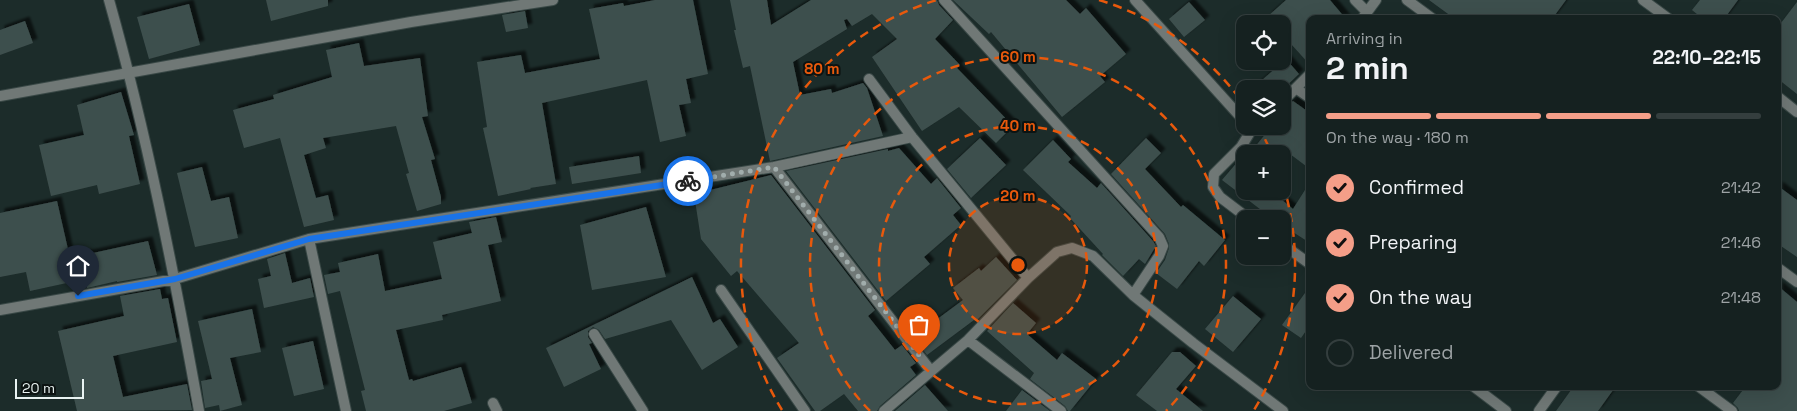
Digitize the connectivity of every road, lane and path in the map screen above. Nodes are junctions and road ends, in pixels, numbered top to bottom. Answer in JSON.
{"nodes":[{"id":1,"x":110,"y":0,"type":"edge"},
{"id":2,"x":553,"y":0,"type":"edge"},
{"id":3,"x":944,"y":0,"type":"edge"},
{"id":4,"x":1135,"y":0,"type":"edge"},
{"id":5,"x":1356,"y":0,"type":"edge"},
{"id":6,"x":1376,"y":0,"type":"edge"},
{"id":7,"x":1406,"y":0,"type":"edge"},
{"id":8,"x":1643,"y":0,"type":"edge"},
{"id":9,"x":1364,"y":15,"type":"edge"},
{"id":10,"x":1365,"y":15,"type":"edge"},
{"id":11,"x":1427,"y":15,"type":"edge"},
{"id":12,"x":1664,"y":15,"type":"edge"},
{"id":13,"x":130,"y":73,"type":"junction"},
{"id":14,"x":869,"y":79,"type":"dead end"},
{"id":15,"x":1306,"y":79,"type":"edge"},
{"id":16,"x":1297,"y":89,"type":"junction"},
{"id":17,"x":1291,"y":94,"type":"edge"},
{"id":18,"x":1306,"y":95,"type":"edge"},
{"id":19,"x":0,"y":96,"type":"edge"},
{"id":20,"x":1781,"y":99,"type":"edge"},
{"id":21,"x":1236,"y":112,"type":"edge"},
{"id":22,"x":1797,"y":112,"type":"edge"},
{"id":23,"x":1248,"y":135,"type":"edge"},
{"id":24,"x":912,"y":136,"type":"junction"},
{"id":25,"x":774,"y":167,"type":"junction"},
{"id":26,"x":1237,"y":210,"type":"edge"},
{"id":27,"x":309,"y":239,"type":"junction"},
{"id":28,"x":1291,"y":250,"type":"edge"},
{"id":29,"x":1306,"y":261,"type":"edge"},
{"id":30,"x":1781,"y":270,"type":"edge"},
{"id":31,"x":1028,"y":278,"type":"junction"},
{"id":32,"x":175,"y":279,"type":"junction"},
{"id":33,"x":1797,"y":282,"type":"edge"},
{"id":34,"x":721,"y":290,"type":"dead end"},
{"id":35,"x":1133,"y":294,"type":"junction"},
{"id":36,"x":0,"y":310,"type":"edge"},
{"id":37,"x":594,"y":334,"type":"dead end"},
{"id":38,"x":968,"y":340,"type":"junction"},
{"id":39,"x":931,"y":371,"type":"junction"},
{"id":40,"x":1478,"y":390,"type":"edge"},
{"id":41,"x":1554,"y":390,"type":"edge"},
{"id":42,"x":1703,"y":390,"type":"edge"},
{"id":43,"x":199,"y":411,"type":"edge"},
{"id":44,"x":346,"y":411,"type":"edge"},
{"id":45,"x":643,"y":411,"type":"edge"},
{"id":46,"x":805,"y":411,"type":"edge"},
{"id":47,"x":884,"y":411,"type":"edge"},
{"id":48,"x":1061,"y":411,"type":"edge"},
{"id":49,"x":1283,"y":411,"type":"edge"},
{"id":50,"x":1506,"y":411,"type":"edge"},
{"id":51,"x":1539,"y":411,"type":"edge"},
{"id":52,"x":1732,"y":411,"type":"edge"}],
"edges":[{"from":1,"to":13,"type":"street"},
{"from":2,"to":13,"type":"street"},
{"from":3,"to":35,"type":"street"},
{"from":4,"to":21,"type":"street"},
{"from":5,"to":9,"type":"street"},
{"from":6,"to":10,"type":"street"},
{"from":7,"to":11,"type":"street"},
{"from":8,"to":12,"type":"street"},
{"from":13,"to":19,"type":"street"},
{"from":13,"to":32,"type":"street"},
{"from":14,"to":24,"type":"street"},
{"from":15,"to":16,"type":"street"},
{"from":16,"to":17,"type":"street"},
{"from":16,"to":18,"type":"street"},
{"from":20,"to":22,"type":"street"},
{"from":23,"to":26,"type":"street"},
{"from":24,"to":25,"type":"street"},
{"from":24,"to":31,"type":"street"},
{"from":25,"to":27,"type":"street"},
{"from":25,"to":39,"type":"street"},
{"from":27,"to":32,"type":"street"},
{"from":27,"to":44,"type":"street"},
{"from":28,"to":29,"type":"street"},
{"from":30,"to":33,"type":"street"},
{"from":31,"to":35,"type":"street"},
{"from":31,"to":38,"type":"street"},
{"from":32,"to":36,"type":"street"},
{"from":32,"to":43,"type":"street"},
{"from":34,"to":46,"type":"street"},
{"from":35,"to":49,"type":"street"},
{"from":37,"to":45,"type":"street"},
{"from":38,"to":39,"type":"street"},
{"from":38,"to":48,"type":"street"},
{"from":39,"to":47,"type":"street"},
{"from":40,"to":50,"type":"street"},
{"from":41,"to":51,"type":"street"},
{"from":42,"to":52,"type":"street"}]}
